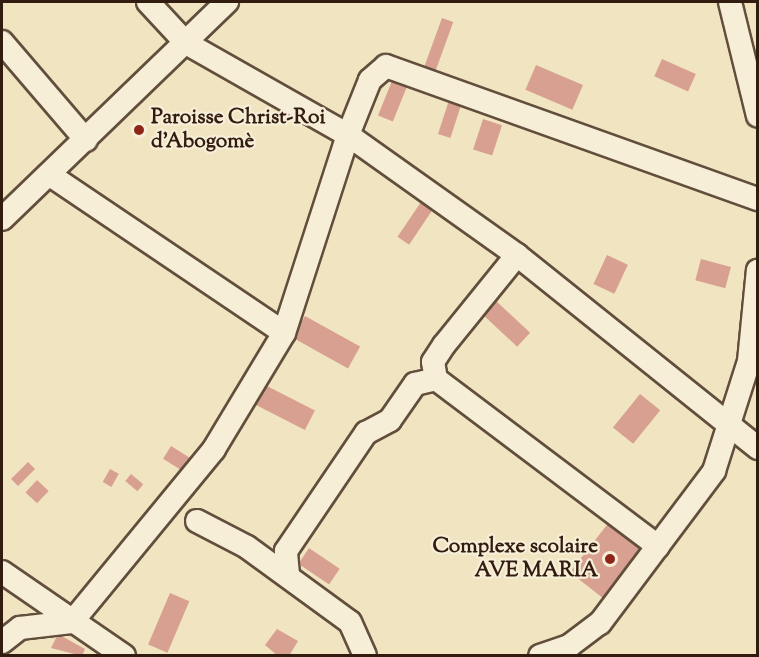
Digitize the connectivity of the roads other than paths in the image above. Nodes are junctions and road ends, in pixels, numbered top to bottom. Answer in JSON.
{"nodes":[{"id":1,"x":148,"y":2,"type":"edge"},
{"id":2,"x":227,"y":2,"type":"edge"},
{"id":3,"x":730,"y":2,"type":"edge"},
{"id":4,"x":2,"y":42,"type":"edge"},
{"id":5,"x":186,"y":43,"type":"junction"},
{"id":6,"x":758,"y":116,"type":"edge"},
{"id":7,"x":348,"y":135,"type":"junction"},
{"id":8,"x":86,"y":140,"type":"junction"},
{"id":9,"x":50,"y":175,"type":"junction"},
{"id":10,"x":758,"y":199,"type":"edge"},
{"id":11,"x":2,"y":219,"type":"edge"},
{"id":12,"x":517,"y":255,"type":"junction"},
{"id":13,"x":758,"y":270,"type":"edge"},
{"id":14,"x":284,"y":333,"type":"junction"},
{"id":15,"x":436,"y":379,"type":"junction"},
{"id":16,"x":732,"y":426,"type":"junction"},
{"id":17,"x":758,"y":448,"type":"edge"},
{"id":18,"x":197,"y":521,"type":"dead end"},
{"id":19,"x":658,"y":546,"type":"junction"},
{"id":20,"x":2,"y":572,"type":"edge"},
{"id":21,"x":288,"y":575,"type":"junction"},
{"id":22,"x":72,"y":622,"type":"junction"},
{"id":23,"x":2,"y":642,"type":"edge"},
{"id":24,"x":574,"y":651,"type":"edge"},
{"id":25,"x":124,"y":655,"type":"edge"},
{"id":26,"x":365,"y":656,"type":"edge"},
{"id":27,"x":540,"y":656,"type":"edge"}],
"edges":[{"from":1,"to":5,"type":"street"},
{"from":2,"to":5,"type":"street"},
{"from":3,"to":6,"type":"street"},
{"from":4,"to":8,"type":"street"},
{"from":5,"to":7,"type":"street"},
{"from":5,"to":8,"type":"street"},
{"from":7,"to":10,"type":"street"},
{"from":7,"to":12,"type":"street"},
{"from":7,"to":14,"type":"street"},
{"from":8,"to":9,"type":"street"},
{"from":9,"to":11,"type":"street"},
{"from":9,"to":14,"type":"street"},
{"from":12,"to":15,"type":"street"},
{"from":12,"to":16,"type":"street"},
{"from":13,"to":16,"type":"street"},
{"from":14,"to":22,"type":"street"},
{"from":15,"to":19,"type":"street"},
{"from":15,"to":21,"type":"street"},
{"from":16,"to":17,"type":"street"},
{"from":16,"to":19,"type":"street"},
{"from":18,"to":21,"type":"street"},
{"from":19,"to":24,"type":"street"},
{"from":20,"to":22,"type":"street"},
{"from":21,"to":26,"type":"street"},
{"from":22,"to":23,"type":"street"},
{"from":22,"to":25,"type":"street"},
{"from":24,"to":27,"type":"street"}]}
